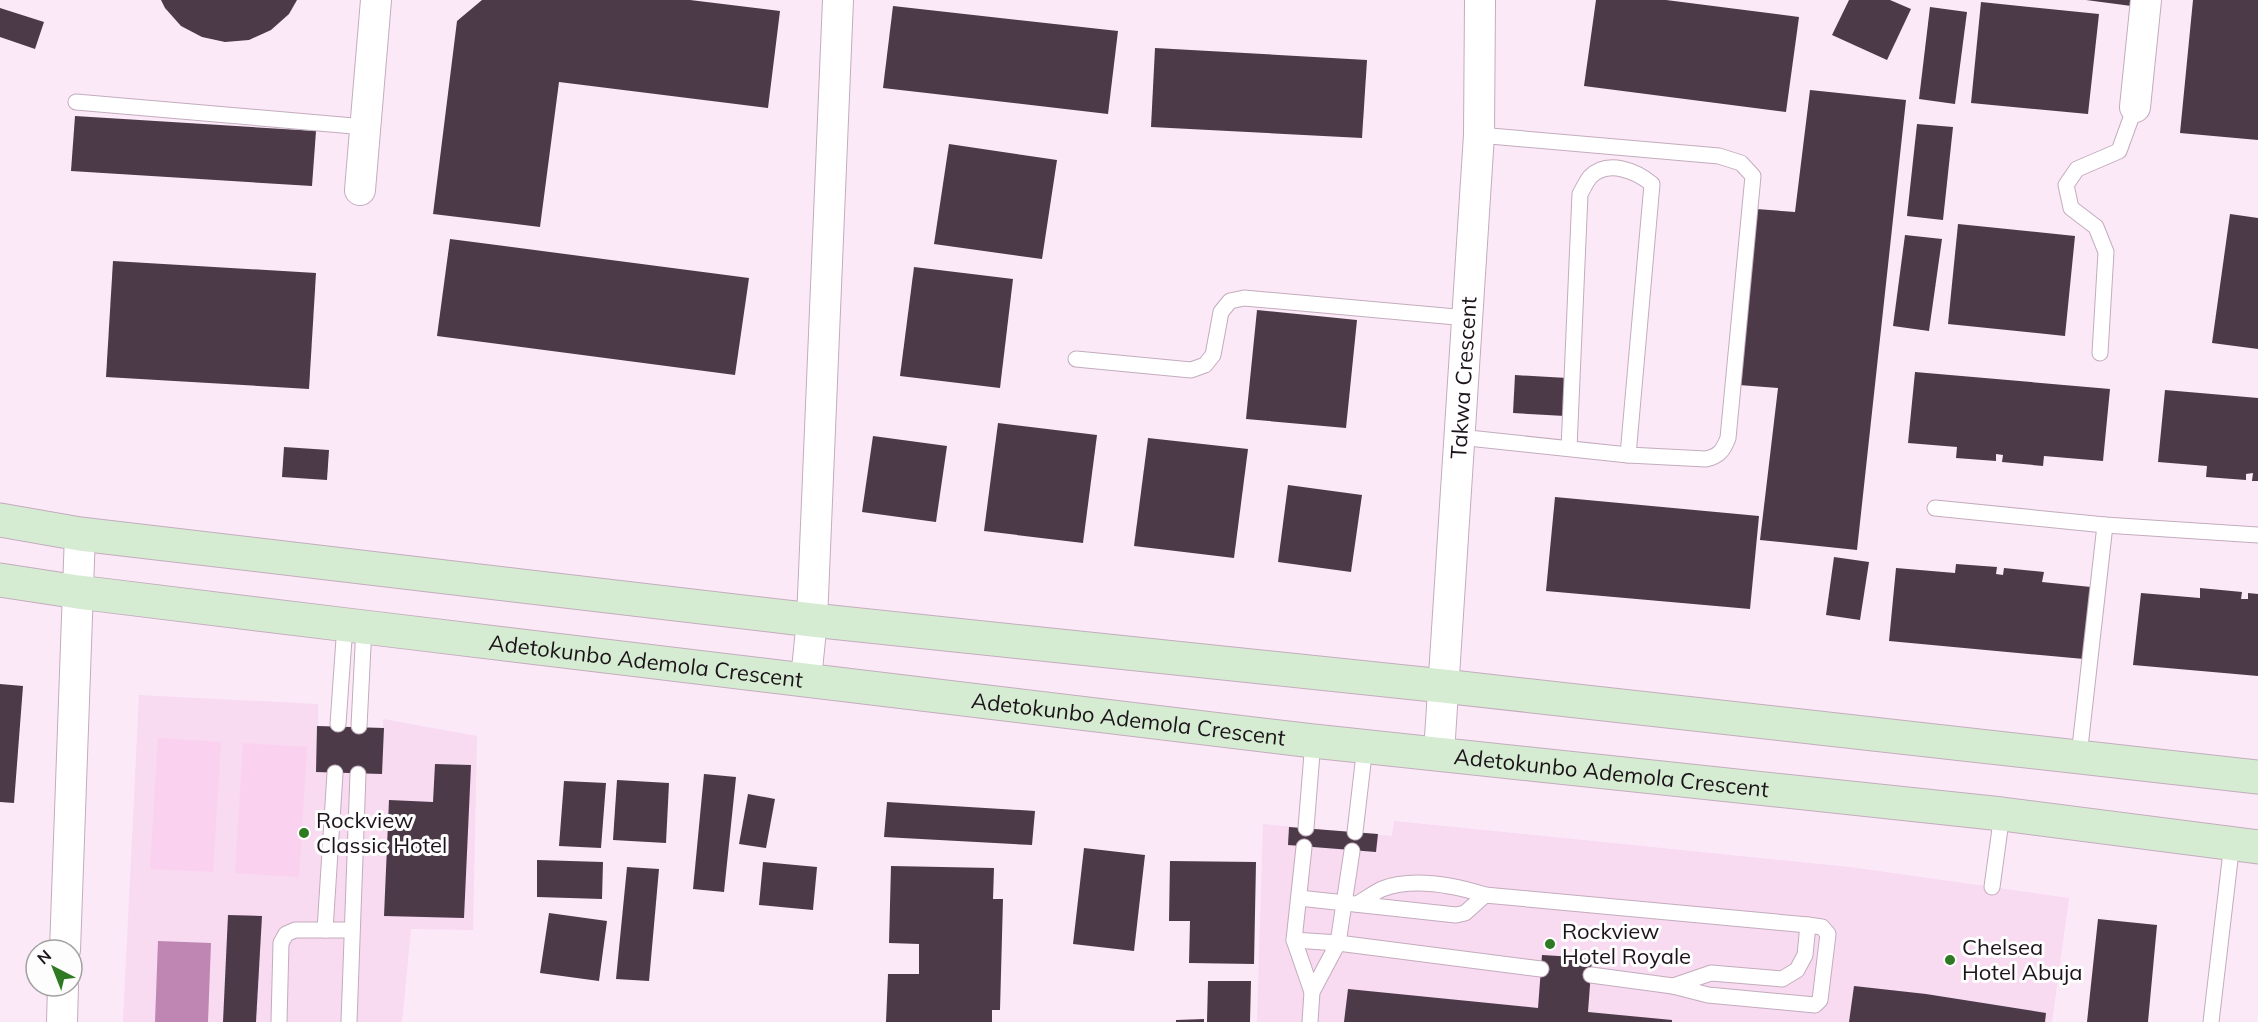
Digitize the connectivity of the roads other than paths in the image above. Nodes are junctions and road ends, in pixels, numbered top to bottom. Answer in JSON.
{"nodes":[{"id":1,"x":376,"y":0,"type":"edge"},
{"id":2,"x":838,"y":0,"type":"edge"},
{"id":3,"x":1480,"y":0,"type":"edge"},
{"id":4,"x":2146,"y":0,"type":"edge"},
{"id":5,"x":76,"y":102,"type":"dead end"},
{"id":6,"x":2135,"y":107,"type":"joint"},
{"id":7,"x":365,"y":127,"type":"junction"},
{"id":8,"x":1479,"y":135,"type":"junction"},
{"id":9,"x":360,"y":190,"type":"dead end"},
{"id":10,"x":1467,"y":318,"type":"junction"},
{"id":11,"x":2100,"y":353,"type":"dead end"},
{"id":12,"x":1076,"y":359,"type":"dead end"},
{"id":13,"x":1459,"y":437,"type":"junction"},
{"id":14,"x":1569,"y":448,"type":"junction"},
{"id":15,"x":1628,"y":455,"type":"junction"},
{"id":16,"x":1935,"y":508,"type":"dead end"},
{"id":17,"x":0,"y":520,"type":"edge"},
{"id":18,"x":2105,"y":525,"type":"junction"},
{"id":19,"x":80,"y":534,"type":"junction"},
{"id":20,"x":2258,"y":535,"type":"edge"},
{"id":21,"x":0,"y":580,"type":"edge"},
{"id":22,"x":78,"y":592,"type":"junction"},
{"id":23,"x":812,"y":620,"type":"junction"},
{"id":24,"x":355,"y":626,"type":"junction"},
{"id":25,"x":806,"y":679,"type":"junction"},
{"id":26,"x":1443,"y":686,"type":"junction"},
{"id":27,"x":338,"y":724,"type":"dead end"},
{"id":28,"x":359,"y":726,"type":"dead end"},
{"id":29,"x":1313,"y":741,"type":"junction"},
{"id":30,"x":1365,"y":746,"type":"junction"},
{"id":31,"x":1438,"y":753,"type":"junction"},
{"id":32,"x":2079,"y":756,"type":"junction"},
{"id":33,"x":335,"y":773,"type":"dead end"},
{"id":34,"x":358,"y":774,"type":"dead end"},
{"id":35,"x":2258,"y":777,"type":"edge"},
{"id":36,"x":2002,"y":814,"type":"junction"},
{"id":37,"x":1306,"y":828,"type":"dead end"},
{"id":38,"x":1354,"y":832,"type":"dead end"},
{"id":39,"x":2245,"y":845,"type":"edge"},
{"id":40,"x":1304,"y":847,"type":"dead end"},
{"id":41,"x":1352,"y":851,"type":"dead end"},
{"id":42,"x":1992,"y":887,"type":"dead end"},
{"id":43,"x":1485,"y":895,"type":"junction"},
{"id":44,"x":1299,"y":898,"type":"junction"},
{"id":45,"x":1351,"y":904,"type":"junction"},
{"id":46,"x":1808,"y":925,"type":"junction"},
{"id":47,"x":325,"y":930,"type":"junction"},
{"id":48,"x":351,"y":930,"type":"junction"},
{"id":49,"x":65,"y":938,"type":"edge"},
{"id":50,"x":1294,"y":940,"type":"junction"},
{"id":51,"x":1338,"y":943,"type":"junction"},
{"id":52,"x":1541,"y":969,"type":"dead end"},
{"id":53,"x":1591,"y":975,"type":"dead end"},
{"id":54,"x":1673,"y":986,"type":"junction"},
{"id":55,"x":1312,"y":992,"type":"junction"},
{"id":56,"x":63,"y":998,"type":"edge"},
{"id":57,"x":62,"y":1022,"type":"edge"},
{"id":58,"x":279,"y":1022,"type":"edge"},
{"id":59,"x":349,"y":1022,"type":"edge"},
{"id":60,"x":1310,"y":1022,"type":"edge"},
{"id":61,"x":2211,"y":1022,"type":"edge"}],
"edges":[{"from":1,"to":7,"type":"street"},
{"from":2,"to":23,"type":"street"},
{"from":3,"to":8,"type":"street","name":"Takwa Crescent"},
{"from":4,"to":6,"type":"street"},
{"from":5,"to":7,"type":"lane"},
{"from":6,"to":11,"type":"lane"},
{"from":7,"to":9,"type":"street"},
{"from":8,"to":10,"type":"street","name":"Takwa Crescent"},
{"from":8,"to":15,"type":"lane"},
{"from":10,"to":12,"type":"lane"},
{"from":10,"to":13,"type":"street","name":"Takwa Crescent"},
{"from":13,"to":14,"type":"lane"},
{"from":13,"to":26,"type":"street","name":"Takwa Crescent"},
{"from":14,"to":15,"type":"lane"},
{"from":14,"to":15,"type":"lane"},
{"from":16,"to":18,"type":"lane"},
{"from":17,"to":19,"type":"main road"},
{"from":18,"to":20,"type":"lane"},
{"from":18,"to":32,"type":"lane"},
{"from":19,"to":22,"type":"street"},
{"from":19,"to":23,"type":"main road"},
{"from":21,"to":22,"type":"main road","name":"Adetokunbo Ademola Crescent"},
{"from":22,"to":24,"type":"main road","name":"Adetokunbo Ademola Crescent"},
{"from":22,"to":49,"type":"street"},
{"from":23,"to":25,"type":"street"},
{"from":23,"to":26,"type":"main road"},
{"from":24,"to":25,"type":"main road","name":"Adetokunbo Ademola Crescent"},
{"from":24,"to":27,"type":"lane"},
{"from":24,"to":28,"type":"lane"},
{"from":25,"to":29,"type":"main road","name":"Adetokunbo Ademola Crescent"},
{"from":26,"to":31,"type":"street","name":"Takwa Crescent"},
{"from":26,"to":32,"type":"main road"},
{"from":29,"to":30,"type":"main road","name":"Adetokunbo Ademola Crescent"},
{"from":29,"to":37,"type":"lane"},
{"from":30,"to":31,"type":"main road","name":"Adetokunbo Ademola Crescent"},
{"from":30,"to":38,"type":"lane"},
{"from":31,"to":36,"type":"main road","name":"Adetokunbo Ademola Crescent"},
{"from":32,"to":35,"type":"main road"},
{"from":33,"to":47,"type":"lane"},
{"from":34,"to":48,"type":"lane"},
{"from":36,"to":39,"type":"main road","name":"Adetokunbo Ademola Crescent"},
{"from":36,"to":42,"type":"lane"},
{"from":39,"to":61,"type":"lane"},
{"from":40,"to":44,"type":"lane"},
{"from":41,"to":45,"type":"lane"},
{"from":43,"to":45,"type":"lane"},
{"from":43,"to":45,"type":"lane"},
{"from":43,"to":46,"type":"lane"},
{"from":44,"to":45,"type":"lane"},
{"from":44,"to":50,"type":"lane"},
{"from":45,"to":51,"type":"lane"},
{"from":46,"to":54,"type":"lane"},
{"from":46,"to":54,"type":"lane"},
{"from":47,"to":48,"type":"lane"},
{"from":47,"to":58,"type":"lane"},
{"from":48,"to":59,"type":"lane"},
{"from":50,"to":51,"type":"lane"},
{"from":50,"to":55,"type":"lane"},
{"from":51,"to":52,"type":"lane"},
{"from":51,"to":55,"type":"lane"},
{"from":53,"to":54,"type":"lane"},
{"from":55,"to":60,"type":"lane"},
{"from":56,"to":57,"type":"street"}]}
